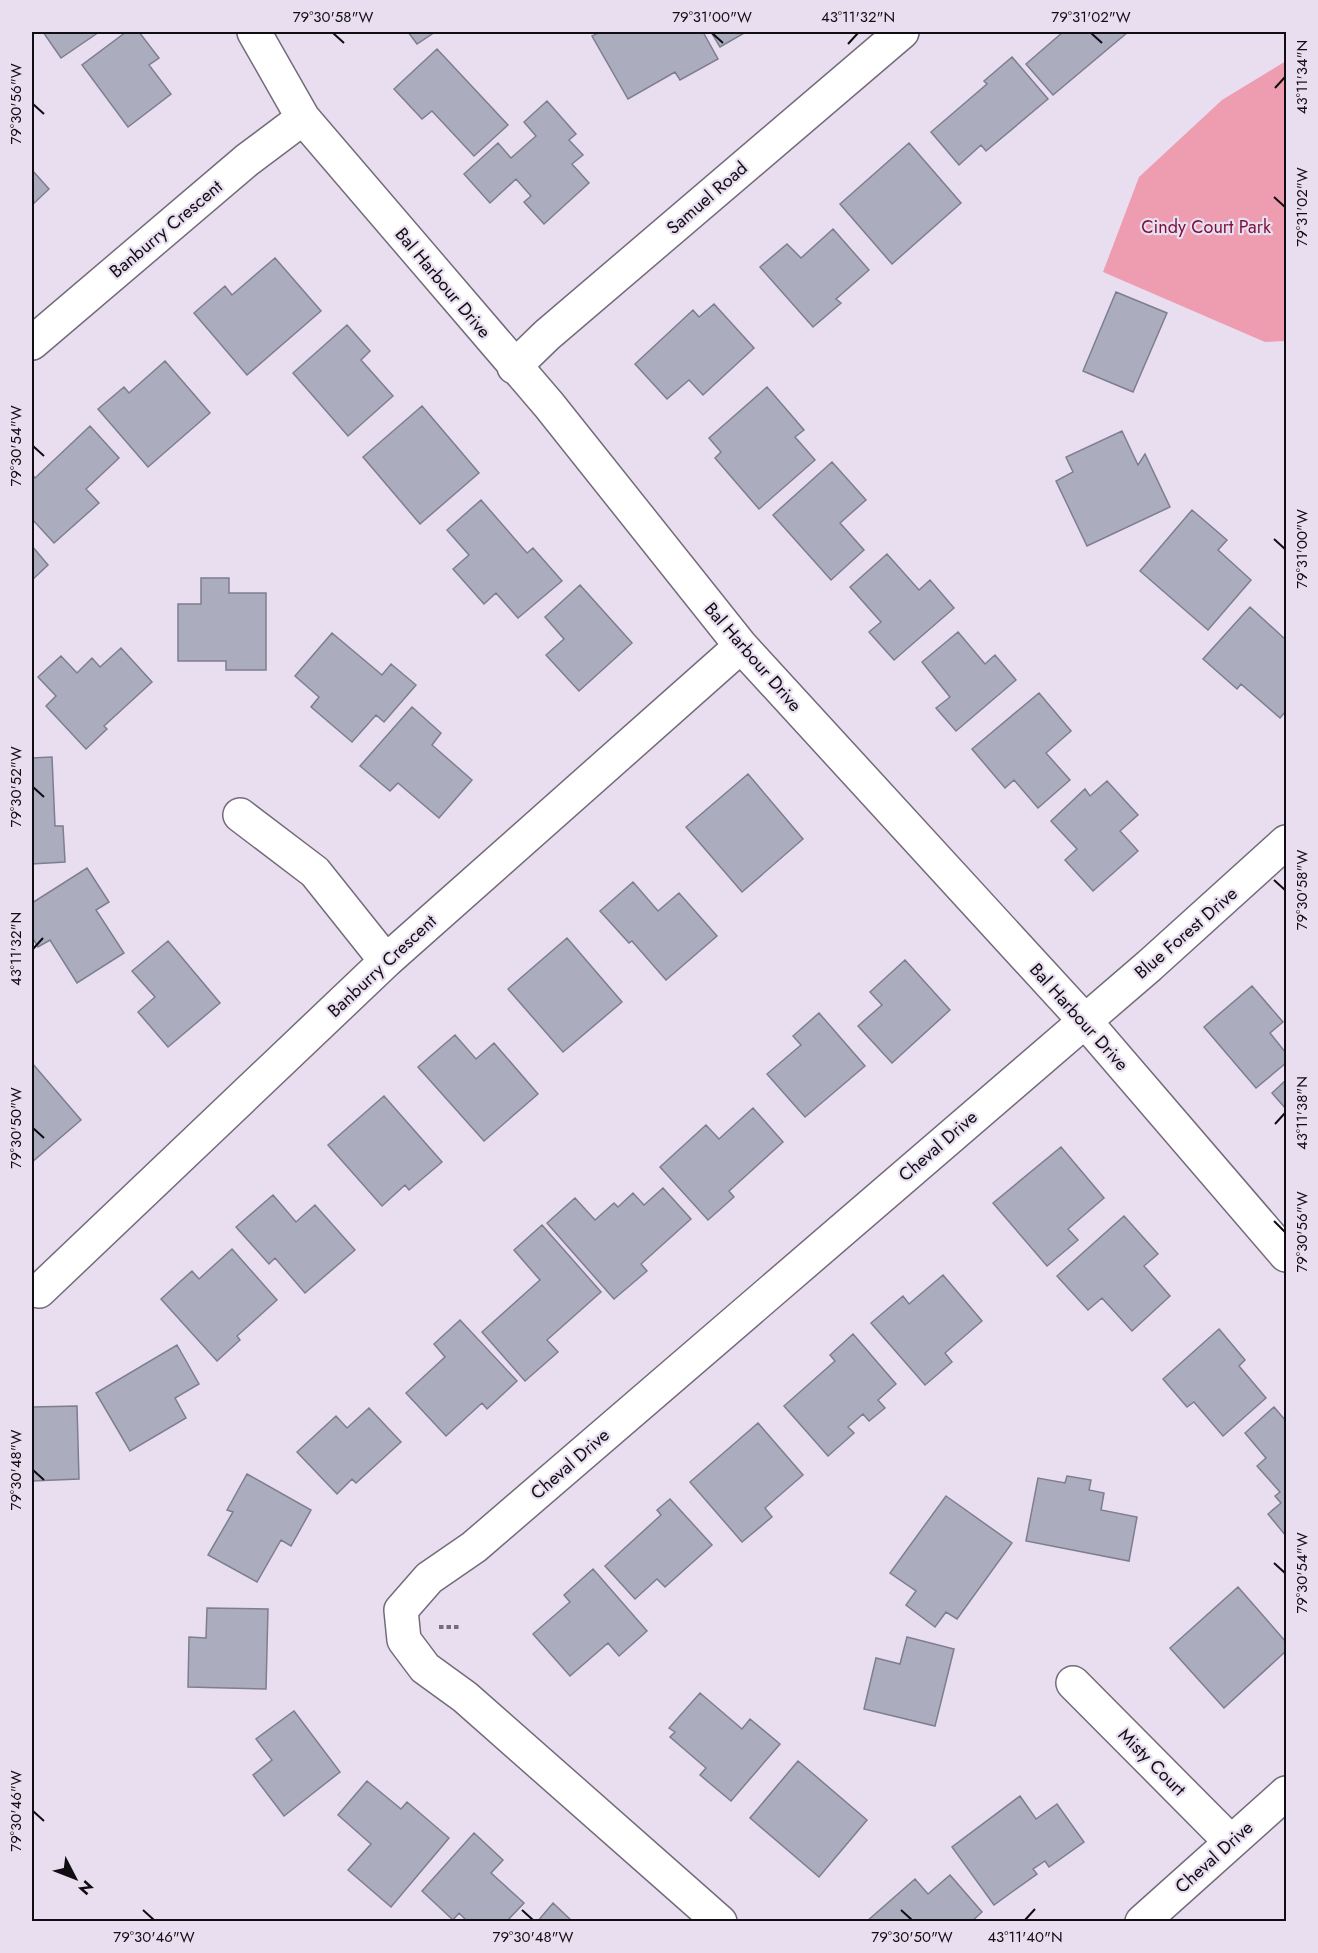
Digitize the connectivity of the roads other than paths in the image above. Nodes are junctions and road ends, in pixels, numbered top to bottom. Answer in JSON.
{"nodes":[{"id":1,"x":254,"y":32,"type":"edge"},
{"id":2,"x":902,"y":32,"type":"edge"},
{"id":3,"x":303,"y":118,"type":"junction"},
{"id":4,"x":32,"y":343,"type":"edge"},
{"id":5,"x":514,"y":367,"type":"junction"},
{"id":6,"x":741,"y":646,"type":"junction"},
{"id":7,"x":240,"y":815,"type":"dead end"},
{"id":8,"x":1287,"y":842,"type":"edge"},
{"id":9,"x":386,"y":961,"type":"junction"},
{"id":10,"x":1084,"y":1020,"type":"junction"},
{"id":11,"x":1287,"y":1255,"type":"edge"},
{"id":12,"x":32,"y":1290,"type":"edge"},
{"id":13,"x":1073,"y":1683,"type":"dead end"},
{"id":14,"x":1287,"y":1792,"type":"edge"},
{"id":15,"x":1231,"y":1842,"type":"junction"},
{"id":16,"x":720,"y":1922,"type":"edge"},
{"id":17,"x":1142,"y":1922,"type":"edge"}],
"edges":[{"from":1,"to":3,"type":"street","name":"Bal Harbour Drive"},
{"from":2,"to":5,"type":"street","name":"Samuel Road"},
{"from":3,"to":4,"type":"street","name":"Banburry Crescent"},
{"from":3,"to":5,"type":"street","name":"Bal Harbour Drive"},
{"from":5,"to":6,"type":"street","name":"Bal Harbour Drive"},
{"from":6,"to":9,"type":"street","name":"Banburry Crescent"},
{"from":6,"to":10,"type":"street","name":"Bal Harbour Drive"},
{"from":7,"to":9,"type":"street"},
{"from":8,"to":10,"type":"street","name":"Blue Forest Drive"},
{"from":9,"to":12,"type":"street","name":"Banburry Crescent"},
{"from":10,"to":11,"type":"street","name":"Bal Harbour Drive"},
{"from":10,"to":16,"type":"street","name":"Cheval Drive"},
{"from":13,"to":15,"type":"street","name":"Misty Court"},
{"from":14,"to":15,"type":"street","name":"Cheval Drive"},
{"from":15,"to":17,"type":"street","name":"Cheval Drive"}]}
